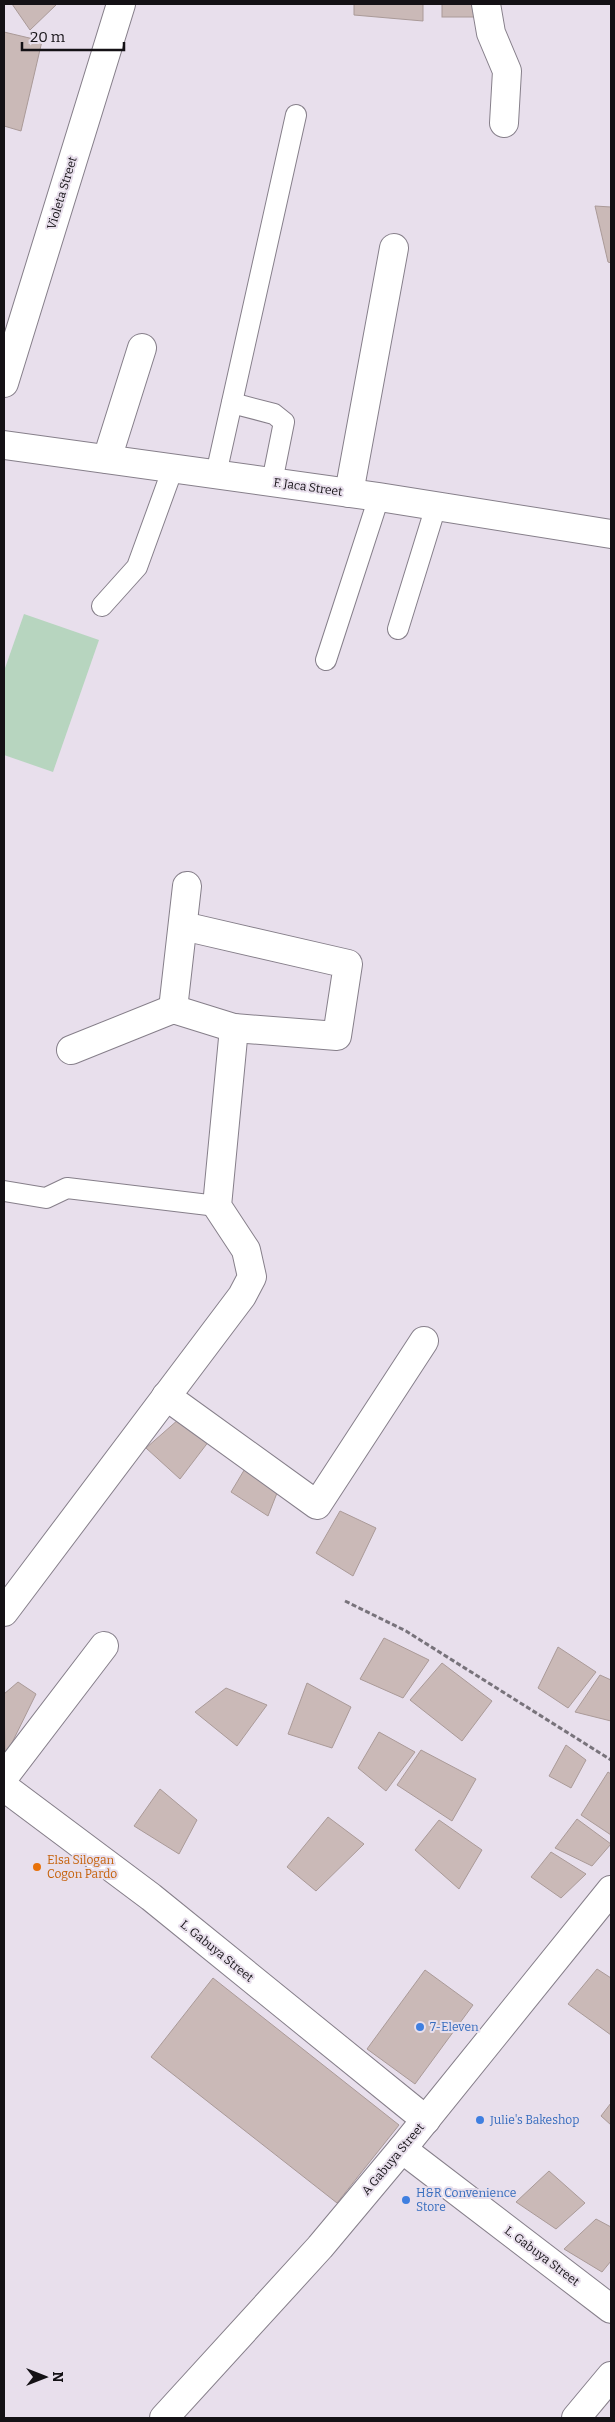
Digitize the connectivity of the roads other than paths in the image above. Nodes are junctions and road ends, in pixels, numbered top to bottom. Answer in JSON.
{"nodes":[{"id":1,"x":121,"y":4,"type":"edge"},
{"id":2,"x":486,"y":4,"type":"edge"},
{"id":3,"x":296,"y":115,"type":"dead end"},
{"id":4,"x":504,"y":123,"type":"dead end"},
{"id":5,"x":394,"y":248,"type":"dead end"},
{"id":6,"x":142,"y":348,"type":"dead end"},
{"id":7,"x":4,"y":382,"type":"edge"},
{"id":8,"x":232,"y":404,"type":"junction"},
{"id":9,"x":4,"y":444,"type":"edge"},
{"id":10,"x":107,"y":459,"type":"junction"},
{"id":11,"x":173,"y":468,"type":"junction"},
{"id":12,"x":216,"y":474,"type":"junction"},
{"id":13,"x":272,"y":482,"type":"junction"},
{"id":14,"x":349,"y":493,"type":"junction"},
{"id":15,"x":378,"y":497,"type":"junction"},
{"id":16,"x":436,"y":506,"type":"junction"},
{"id":17,"x":611,"y":534,"type":"edge"},
{"id":18,"x":102,"y":606,"type":"dead end"},
{"id":19,"x":398,"y":629,"type":"dead end"},
{"id":20,"x":326,"y":660,"type":"dead end"},
{"id":21,"x":187,"y":886,"type":"dead end"},
{"id":22,"x":183,"y":926,"type":"junction"},
{"id":23,"x":173,"y":1009,"type":"junction"},
{"id":24,"x":234,"y":1028,"type":"junction"},
{"id":25,"x":70,"y":1050,"type":"dead end"},
{"id":26,"x":4,"y":1191,"type":"edge"},
{"id":27,"x":217,"y":1206,"type":"junction"},
{"id":28,"x":424,"y":1341,"type":"dead end"},
{"id":29,"x":166,"y":1396,"type":"junction"},
{"id":30,"x":4,"y":1612,"type":"edge"},
{"id":31,"x":104,"y":1646,"type":"dead end"},
{"id":32,"x":4,"y":1776,"type":"edge"},
{"id":33,"x":4,"y":1787,"type":"edge"},
{"id":34,"x":611,"y":1890,"type":"edge"},
{"id":35,"x":426,"y":2120,"type":"junction"},
{"id":36,"x":402,"y":2149,"type":"junction"},
{"id":37,"x":611,"y":2309,"type":"edge"},
{"id":38,"x":611,"y":2376,"type":"edge"},
{"id":39,"x":164,"y":2418,"type":"edge"},
{"id":40,"x":576,"y":2418,"type":"edge"}],
"edges":[{"from":1,"to":7,"type":"street","name":"Violeta Street"},
{"from":2,"to":4,"type":"street"},
{"from":3,"to":8,"type":"lane"},
{"from":5,"to":14,"type":"street"},
{"from":6,"to":10,"type":"street"},
{"from":8,"to":12,"type":"lane"},
{"from":8,"to":13,"type":"lane"},
{"from":9,"to":10,"type":"street","name":"F. Jaca Street"},
{"from":10,"to":11,"type":"street","name":"F. Jaca Street"},
{"from":11,"to":12,"type":"street","name":"F. Jaca Street"},
{"from":11,"to":18,"type":"lane"},
{"from":12,"to":13,"type":"street","name":"F. Jaca Street"},
{"from":13,"to":14,"type":"street","name":"F. Jaca Street"},
{"from":14,"to":15,"type":"street","name":"F. Jaca Street"},
{"from":15,"to":16,"type":"street","name":"F. Jaca Street"},
{"from":15,"to":20,"type":"lane"},
{"from":16,"to":17,"type":"street","name":"F. Jaca Street"},
{"from":16,"to":19,"type":"lane"},
{"from":21,"to":22,"type":"street"},
{"from":22,"to":23,"type":"street"},
{"from":22,"to":24,"type":"street"},
{"from":23,"to":24,"type":"street"},
{"from":23,"to":25,"type":"street"},
{"from":24,"to":27,"type":"street"},
{"from":26,"to":27,"type":"lane"},
{"from":27,"to":29,"type":"street"},
{"from":28,"to":29,"type":"street"},
{"from":29,"to":30,"type":"street"},
{"from":31,"to":32,"type":"street"},
{"from":33,"to":35,"type":"street","name":"L. Gabuya Street"},
{"from":34,"to":35,"type":"street","name":"A Gabuya Street"},
{"from":35,"to":36,"type":"street","name":"A Gabuya Street"},
{"from":36,"to":37,"type":"street","name":"L. Gabuya Street"},
{"from":36,"to":39,"type":"street","name":"A Gabuya Street"},
{"from":38,"to":40,"type":"street"}]}
